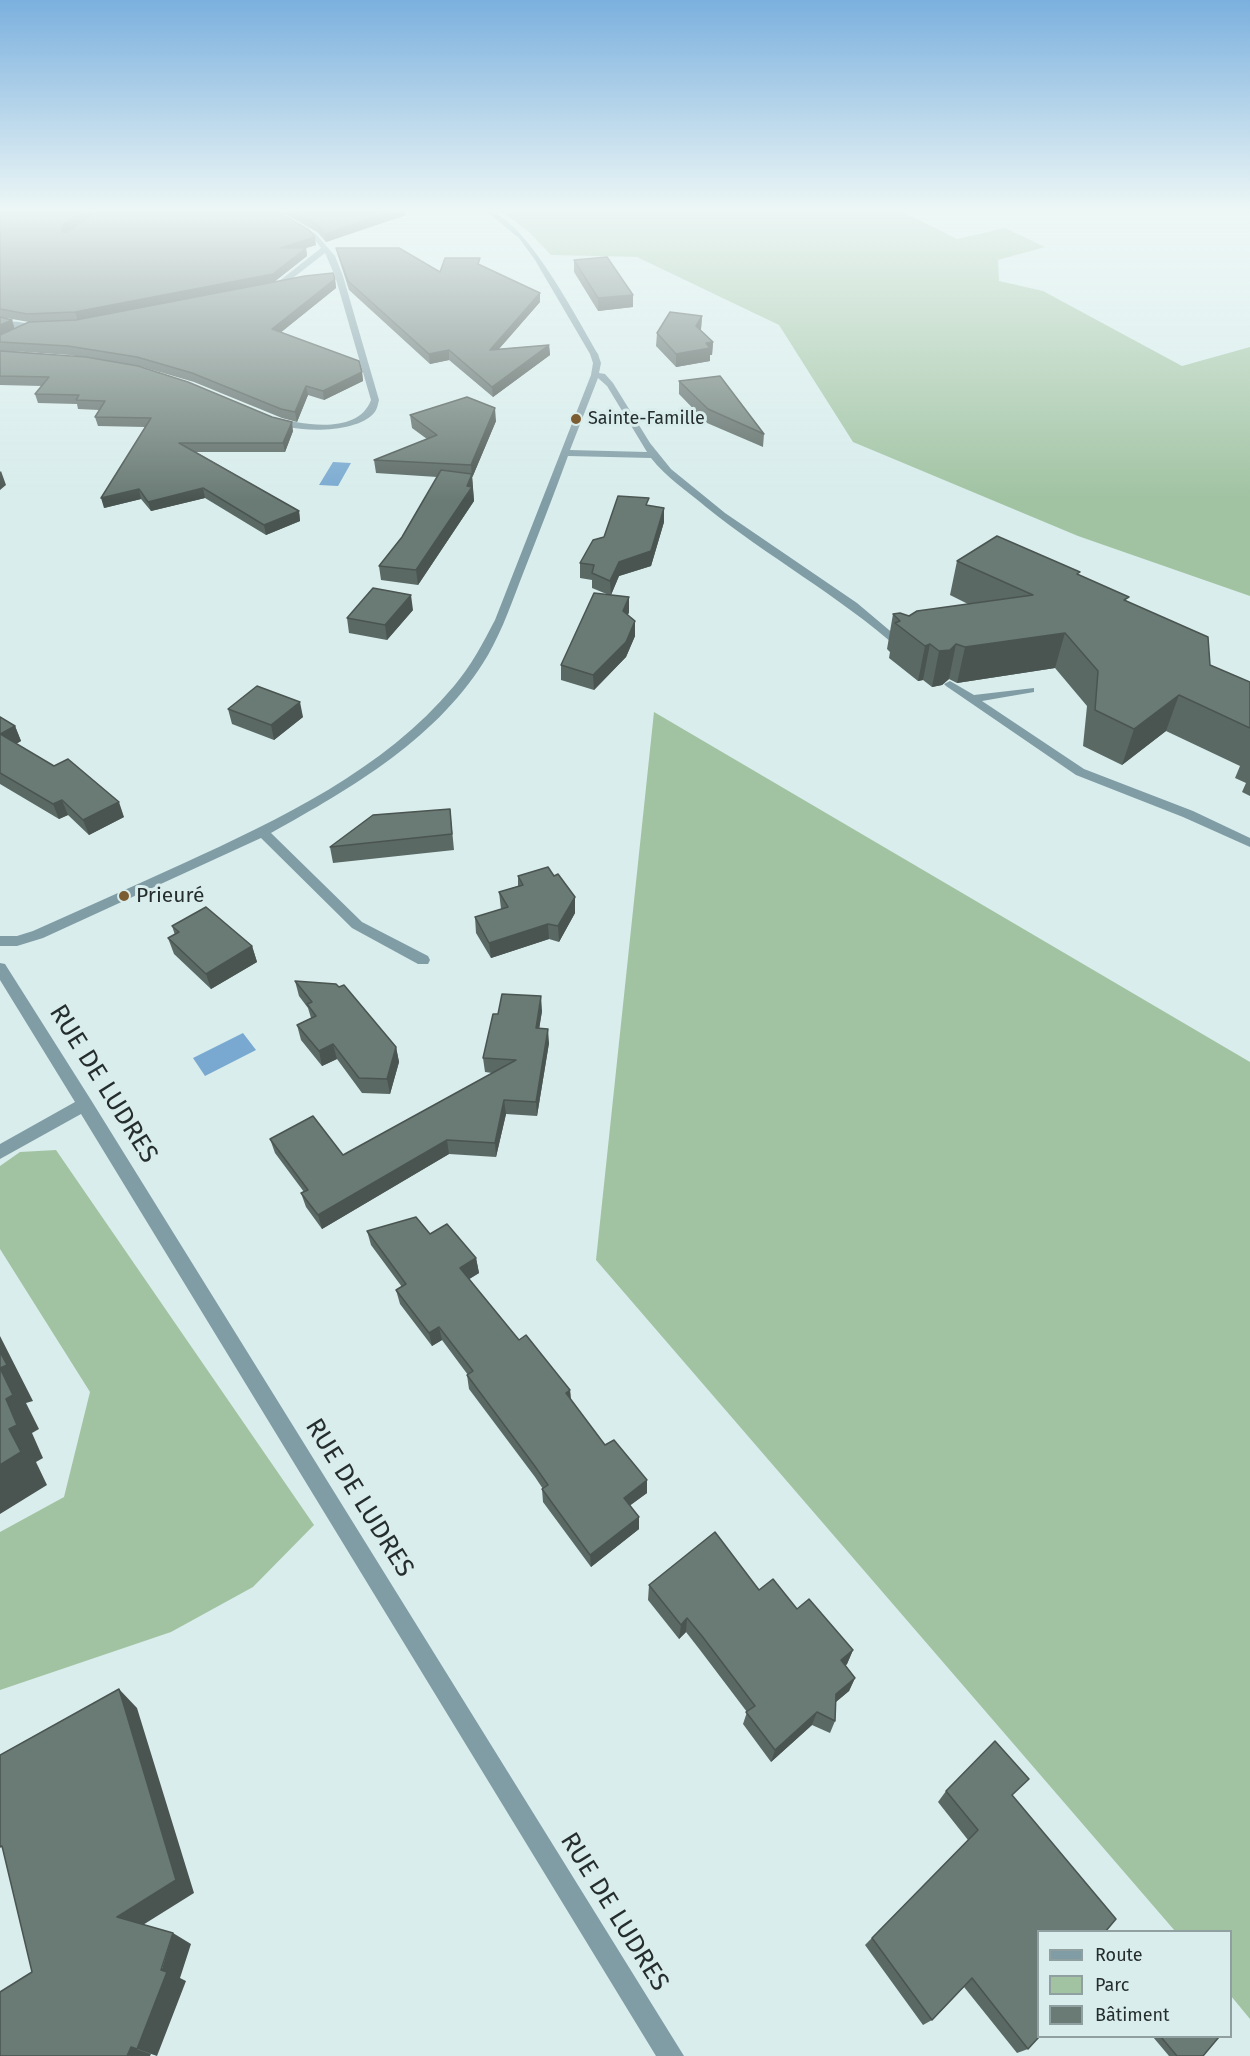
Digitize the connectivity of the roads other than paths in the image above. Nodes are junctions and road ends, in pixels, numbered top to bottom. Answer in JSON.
{"nodes":[{"id":1,"x":348,"y":308,"type":"edge"},
{"id":2,"x":567,"y":308,"type":"edge"},
{"id":3,"x":0,"y":321,"type":"edge"},
{"id":4,"x":30,"y":327,"type":"junction"},
{"id":5,"x":49,"y":327,"type":"edge"},
{"id":6,"x":10,"y":337,"type":"edge"},
{"id":7,"x":595,"y":375,"type":"junction"},
{"id":8,"x":267,"y":417,"type":"edge"},
{"id":9,"x":564,"y":453,"type":"junction"},
{"id":10,"x":655,"y":455,"type":"junction"},
{"id":11,"x":902,"y":646,"type":"edge"},
{"id":12,"x":950,"y":684,"type":"edge"},
{"id":13,"x":1030,"y":690,"type":"dead end"},
{"id":14,"x":971,"y":699,"type":"junction"},
{"id":15,"x":263,"y":832,"type":"junction"},
{"id":16,"x":1250,"y":843,"type":"edge"},
{"id":17,"x":0,"y":941,"type":"edge"},
{"id":18,"x":423,"y":960,"type":"dead end"},
{"id":19,"x":0,"y":968,"type":"edge"},
{"id":20,"x":84,"y":1104,"type":"junction"},
{"id":21,"x":0,"y":1152,"type":"edge"},
{"id":22,"x":671,"y":2056,"type":"edge"}],
"edges":[{"from":1,"to":8,"type":"street"},
{"from":2,"to":7,"type":"street"},
{"from":3,"to":4,"type":"street"},
{"from":4,"to":5,"type":"street"},
{"from":4,"to":6,"type":"street"},
{"from":7,"to":9,"type":"street"},
{"from":7,"to":10,"type":"street"},
{"from":9,"to":10,"type":"street"},
{"from":9,"to":15,"type":"street"},
{"from":10,"to":11,"type":"street"},
{"from":12,"to":14,"type":"street"},
{"from":13,"to":14,"type":"street"},
{"from":14,"to":16,"type":"street"},
{"from":15,"to":17,"type":"street"},
{"from":15,"to":18,"type":"street"},
{"from":19,"to":20,"type":"street","name":"RUE DE LUDRES"},
{"from":20,"to":21,"type":"street"},
{"from":20,"to":22,"type":"street","name":"RUE DE LUDRES"}]}
